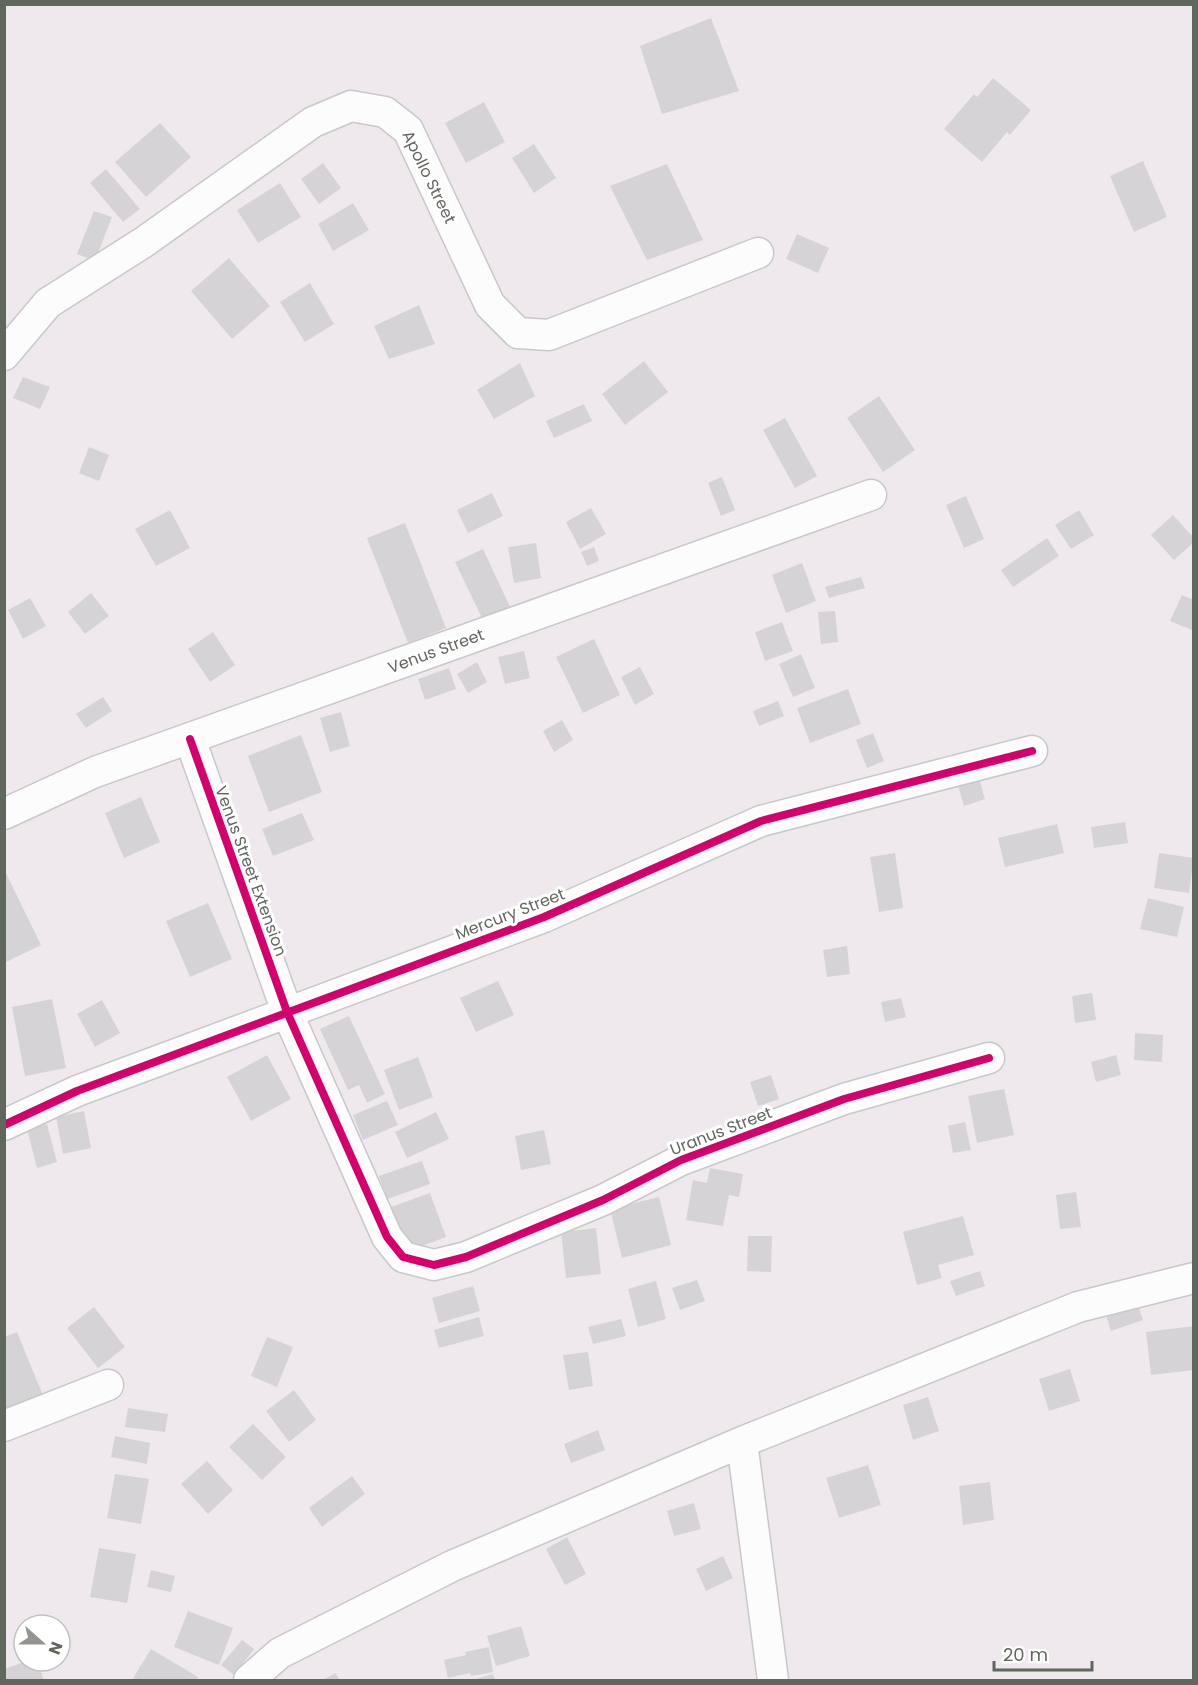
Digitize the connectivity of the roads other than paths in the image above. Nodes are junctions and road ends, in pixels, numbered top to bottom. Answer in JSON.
{"nodes":[{"id":1,"x":758,"y":253,"type":"dead end"},
{"id":2,"x":4,"y":355,"type":"edge"},
{"id":3,"x":871,"y":495,"type":"dead end"},
{"id":4,"x":190,"y":739,"type":"junction"},
{"id":5,"x":1032,"y":752,"type":"dead end"},
{"id":6,"x":4,"y":814,"type":"edge"},
{"id":7,"x":287,"y":1012,"type":"junction"},
{"id":8,"x":989,"y":1058,"type":"dead end"},
{"id":9,"x":4,"y":1125,"type":"edge"},
{"id":10,"x":404,"y":1257,"type":"joint"},
{"id":11,"x":1194,"y":1278,"type":"edge"},
{"id":12,"x":108,"y":1385,"type":"dead end"},
{"id":13,"x":4,"y":1426,"type":"edge"},
{"id":14,"x":742,"y":1442,"type":"junction"},
{"id":15,"x":249,"y":1680,"type":"edge"},
{"id":16,"x":773,"y":1680,"type":"edge"}],
"edges":[{"from":1,"to":2,"type":"street","name":"Apollo Street"},
{"from":3,"to":4,"type":"street","name":"Venus Street"},
{"from":4,"to":6,"type":"street","name":"Venus Street"},
{"from":4,"to":7,"type":"street","name":"Venus Street Extension"},
{"from":5,"to":7,"type":"street","name":"Mercury Street"},
{"from":7,"to":9,"type":"street","name":"Mercury Street"},
{"from":7,"to":10,"type":"street","name":"Venus Street Extension"},
{"from":8,"to":10,"type":"street","name":"Uranus Street"},
{"from":11,"to":14,"type":"street"},
{"from":12,"to":13,"type":"street"},
{"from":14,"to":15,"type":"street"},
{"from":14,"to":16,"type":"street"}]}
